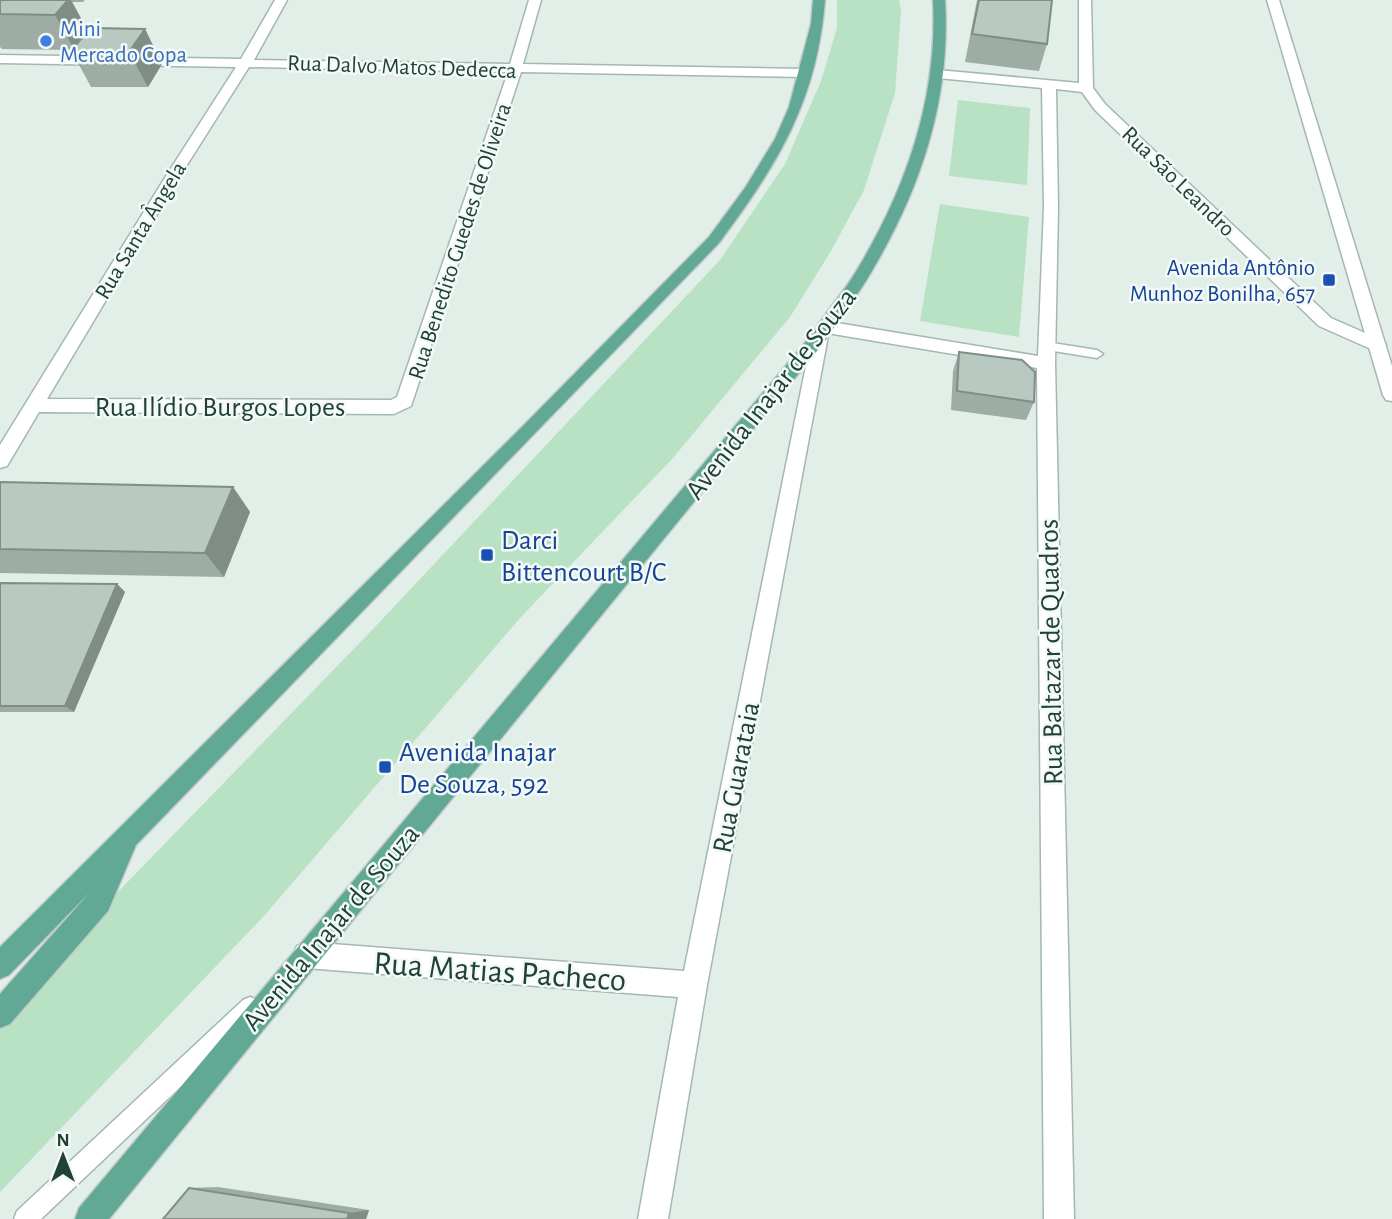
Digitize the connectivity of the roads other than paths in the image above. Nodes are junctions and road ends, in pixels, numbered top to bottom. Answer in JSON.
{"nodes":[{"id":1,"x":281,"y":0,"type":"edge"},
{"id":2,"x":535,"y":0,"type":"edge"},
{"id":3,"x":819,"y":0,"type":"edge"},
{"id":4,"x":939,"y":0,"type":"edge"},
{"id":5,"x":1085,"y":0,"type":"edge"},
{"id":6,"x":1273,"y":0,"type":"edge"},
{"id":7,"x":0,"y":59,"type":"edge"},
{"id":8,"x":246,"y":62,"type":"junction"},
{"id":9,"x":515,"y":69,"type":"junction"},
{"id":10,"x":805,"y":73,"type":"junction"},
{"id":11,"x":939,"y":74,"type":"junction"},
{"id":12,"x":1048,"y":85,"type":"junction"},
{"id":13,"x":1086,"y":88,"type":"junction"},
{"id":14,"x":822,"y":332,"type":"junction"},
{"id":15,"x":1377,"y":345,"type":"junction"},
{"id":16,"x":1097,"y":354,"type":"dead end"},
{"id":17,"x":1046,"y":355,"type":"junction"},
{"id":18,"x":1392,"y":395,"type":"edge"},
{"id":19,"x":405,"y":401,"type":"joint"},
{"id":20,"x":34,"y":405,"type":"junction"},
{"id":21,"x":0,"y":461,"type":"edge"},
{"id":22,"x":129,"y":834,"type":"junction"},
{"id":23,"x":306,"y":955,"type":"junction"},
{"id":24,"x":3,"y":960,"type":"edge"},
{"id":25,"x":694,"y":985,"type":"junction"},
{"id":26,"x":0,"y":1014,"type":"edge"},
{"id":27,"x":25,"y":1219,"type":"edge"},
{"id":28,"x":90,"y":1219,"type":"edge"},
{"id":29,"x":653,"y":1219,"type":"edge"},
{"id":30,"x":1059,"y":1219,"type":"edge"}],
"edges":[{"from":1,"to":8,"type":"street","name":"Rua Santa Ângela"},
{"from":2,"to":9,"type":"street","name":"Rua Benedito Guedes de Oliveira"},
{"from":3,"to":10,"type":"main road"},
{"from":4,"to":11,"type":"main road","name":"Avenida Inajar de Souza"},
{"from":5,"to":13,"type":"street"},
{"from":6,"to":15,"type":"street"},
{"from":7,"to":8,"type":"street","name":"Rua Dalvo Matos Dedecca"},
{"from":8,"to":9,"type":"street","name":"Rua Dalvo Matos Dedecca"},
{"from":8,"to":20,"type":"street","name":"Rua Santa Ângela"},
{"from":9,"to":10,"type":"street","name":"Rua Dalvo Matos Dedecca"},
{"from":9,"to":19,"type":"street","name":"Rua Benedito Guedes de Oliveira"},
{"from":10,"to":22,"type":"main road"},
{"from":11,"to":12,"type":"street"},
{"from":11,"to":14,"type":"main road","name":"Avenida Inajar de Souza"},
{"from":12,"to":13,"type":"street"},
{"from":12,"to":17,"type":"street","name":"Rua Baltazar de Quadros"},
{"from":13,"to":15,"type":"street","name":"Rua São Leandro"},
{"from":14,"to":17,"type":"street"},
{"from":14,"to":23,"type":"main road","name":"Avenida Inajar de Souza"},
{"from":14,"to":25,"type":"street","name":"Rua Guarataia"},
{"from":15,"to":18,"type":"street"},
{"from":16,"to":17,"type":"lane"},
{"from":17,"to":30,"type":"street","name":"Rua Baltazar de Quadros"},
{"from":19,"to":20,"type":"street","name":"Rua Ilídio Burgos Lopes"},
{"from":20,"to":21,"type":"street","name":"Rua Santa Ângela"},
{"from":22,"to":24,"type":"main road"},
{"from":22,"to":26,"type":"main road"},
{"from":23,"to":25,"type":"street","name":"Rua Matias Pacheco"},
{"from":23,"to":27,"type":"lane"},
{"from":23,"to":28,"type":"main road","name":"Avenida Inajar de Souza"},
{"from":25,"to":29,"type":"street","name":"Rua Guarataia"}]}
